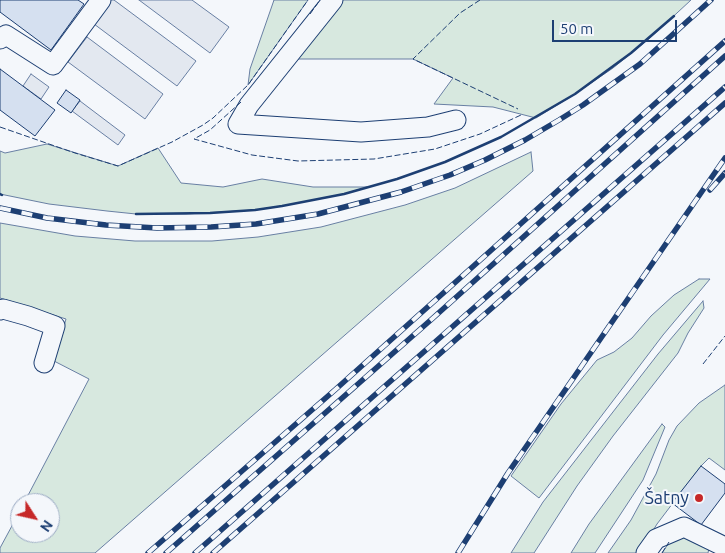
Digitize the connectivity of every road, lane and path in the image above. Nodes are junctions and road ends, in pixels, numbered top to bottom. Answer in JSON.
{"nodes":[{"id":1,"x":100,"y":0,"type":"edge"},
{"id":2,"x":332,"y":0,"type":"edge"},
{"id":3,"x":0,"y":38,"type":"edge"},
{"id":4,"x":456,"y":120,"type":"dead end"},
{"id":5,"x":0,"y":310,"type":"edge"},
{"id":6,"x":44,"y":363,"type":"dead end"},
{"id":7,"x":718,"y":544,"type":"edge"},
{"id":8,"x":646,"y":553,"type":"edge"}],
"edges":[{"from":1,"to":3,"type":"lane"},
{"from":2,"to":4,"type":"lane"},
{"from":5,"to":6,"type":"lane"},
{"from":7,"to":8,"type":"lane"}]}
